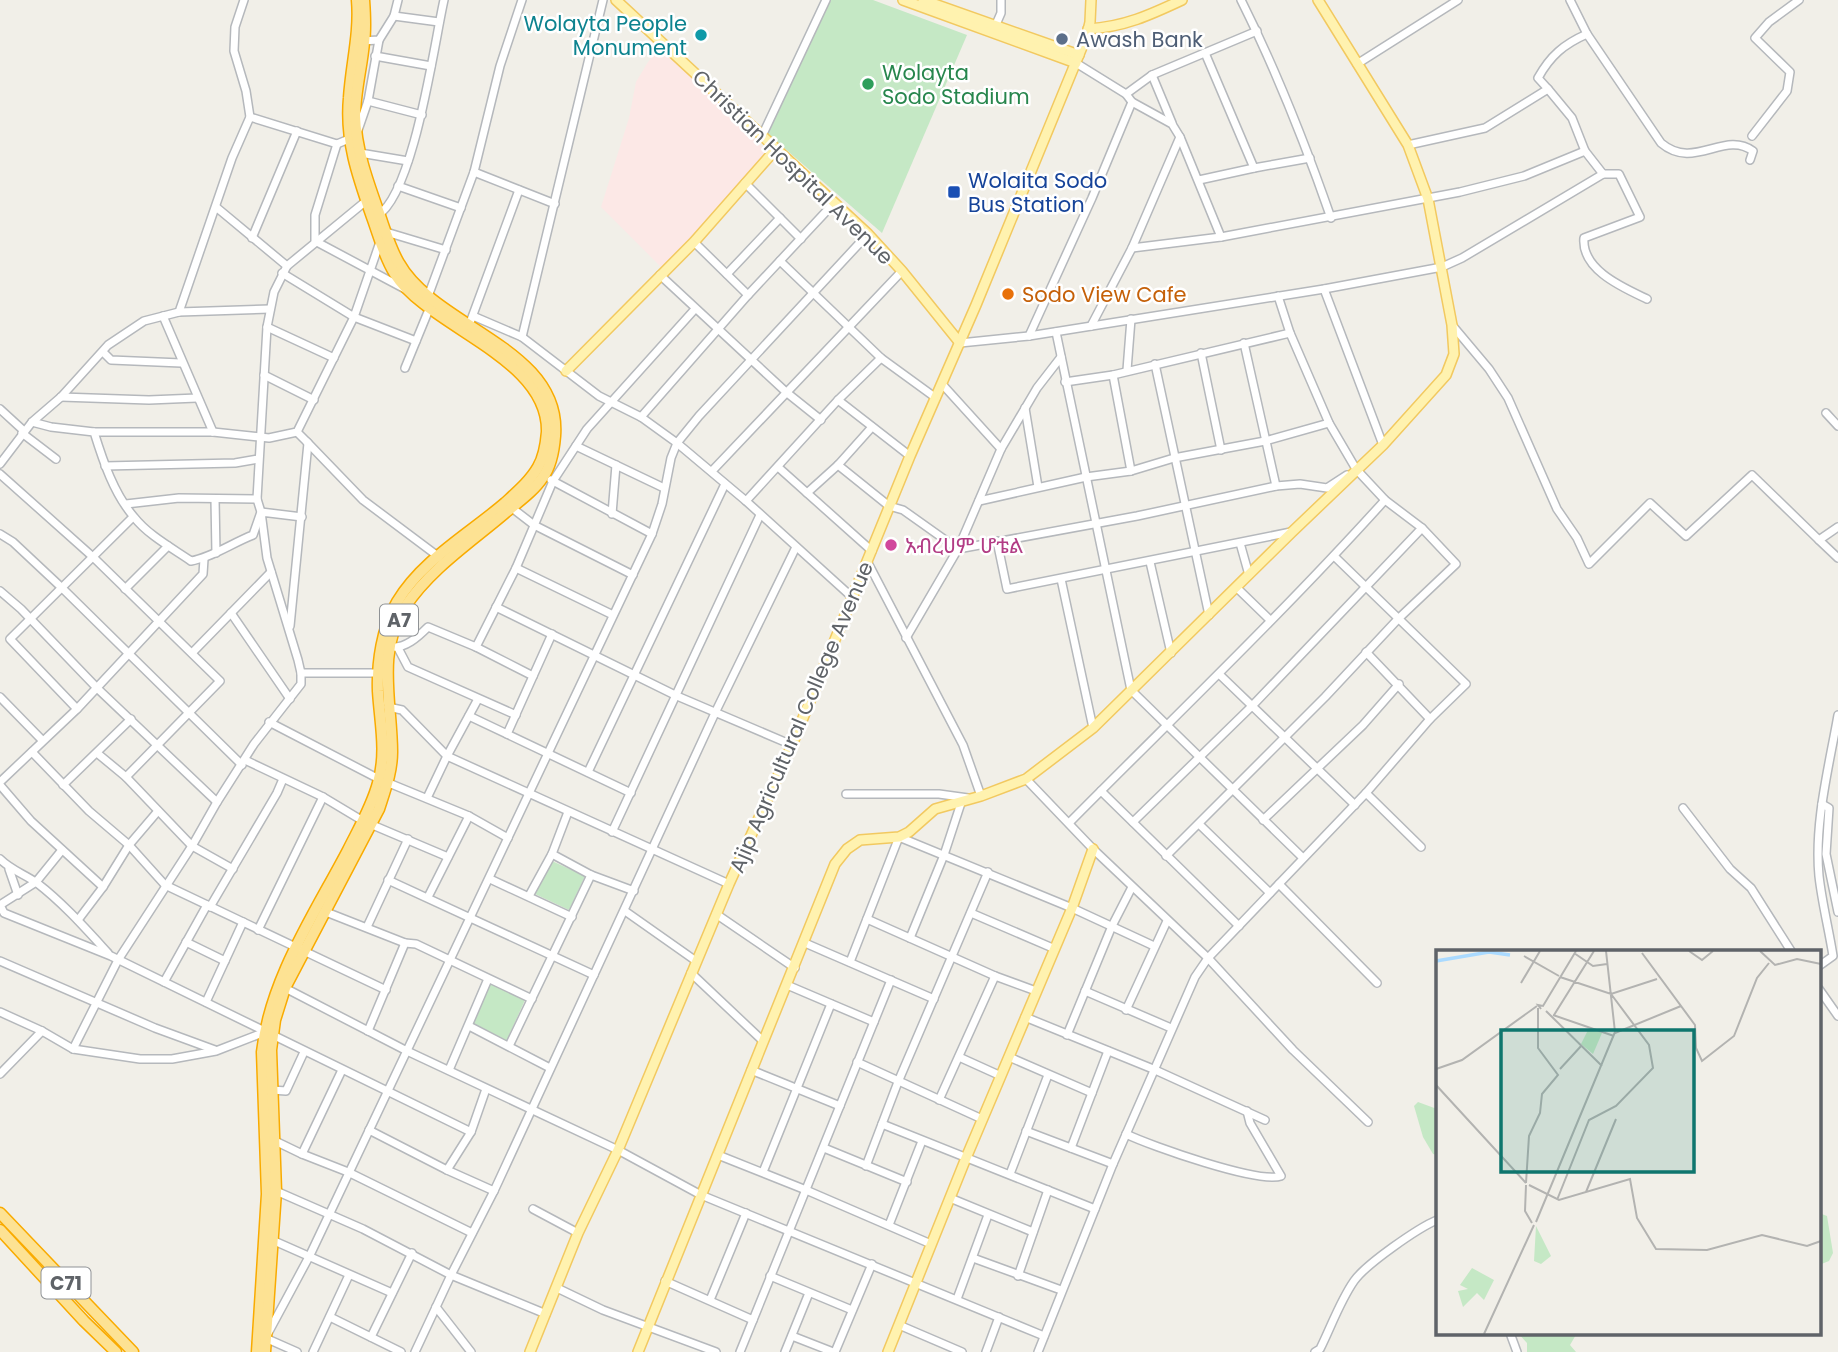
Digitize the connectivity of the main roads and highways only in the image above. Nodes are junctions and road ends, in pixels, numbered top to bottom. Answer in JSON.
{"nodes":[{"id":1,"x":357,"y":0,"type":"edge"},
{"id":2,"x":364,"y":0,"type":"edge"},
{"id":3,"x":616,"y":0,"type":"edge"},
{"id":4,"x":903,"y":0,"type":"edge"},
{"id":5,"x":923,"y":0,"type":"edge"},
{"id":6,"x":1091,"y":0,"type":"edge"},
{"id":7,"x":1182,"y":0,"type":"edge"},
{"id":8,"x":1318,"y":0,"type":"edge"},
{"id":9,"x":994,"y":29,"type":"junction"},
{"id":10,"x":1088,"y":29,"type":"junction"},
{"id":11,"x":360,"y":41,"type":"junction"},
{"id":12,"x":1078,"y":59,"type":"junction"},
{"id":13,"x":353,"y":135,"type":"junction"},
{"id":14,"x":775,"y":150,"type":"junction"},
{"id":15,"x":376,"y":216,"type":"junction"},
{"id":16,"x":383,"y":237,"type":"junction"},
{"id":17,"x":428,"y":302,"type":"junction"},
{"id":18,"x":960,"y":343,"type":"junction"},
{"id":19,"x":566,"y":370,"type":"road end"},
{"id":20,"x":544,"y":476,"type":"junction"},
{"id":21,"x":384,"y":780,"type":"junction"},
{"id":22,"x":367,"y":822,"type":"junction"},
{"id":23,"x":1093,"y":849,"type":"road end"},
{"id":24,"x":300,"y":951,"type":"junction"},
{"id":25,"x":269,"y":1034,"type":"junction"},
{"id":26,"x":0,"y":1213,"type":"edge"},
{"id":27,"x":0,"y":1230,"type":"edge"},
{"id":28,"x":262,"y":1337,"type":"junction"},
{"id":29,"x":116,"y":1352,"type":"edge"},
{"id":30,"x":133,"y":1352,"type":"edge"},
{"id":31,"x":257,"y":1352,"type":"edge"},
{"id":32,"x":265,"y":1352,"type":"edge"},
{"id":33,"x":530,"y":1352,"type":"edge"},
{"id":34,"x":638,"y":1352,"type":"edge"},
{"id":35,"x":888,"y":1352,"type":"edge"}],
"edges":[{"from":1,"to":11,"type":"highway","number":"A7"},
{"from":2,"to":11,"type":"highway","number":"A7"},
{"from":3,"to":14,"type":"main road","name":"Christian Hospital Avenue"},
{"from":4,"to":9,"type":"main road"},
{"from":5,"to":9,"type":"main road"},
{"from":6,"to":10,"type":"main road","name":"Ajip Agricultural College Avenue"},
{"from":7,"to":10,"type":"main road"},
{"from":8,"to":34,"type":"main road"},
{"from":9,"to":12,"type":"main road"},
{"from":10,"to":12,"type":"main road","name":"Ajip Agricultural College Avenue"},
{"from":11,"to":13,"type":"highway","number":"A7"},
{"from":12,"to":18,"type":"main road","name":"Ajip Agricultural College Avenue"},
{"from":13,"to":15,"type":"highway","number":"A7"},
{"from":13,"to":15,"type":"highway","number":"A7"},
{"from":14,"to":18,"type":"main road","name":"Christian Hospital Avenue"},
{"from":14,"to":19,"type":"main road"},
{"from":15,"to":16,"type":"highway","number":"A7"},
{"from":16,"to":17,"type":"highway","number":"A7"},
{"from":16,"to":17,"type":"highway","number":"A7"},
{"from":17,"to":20,"type":"highway","number":"A7"},
{"from":17,"to":20,"type":"highway","number":"A7"},
{"from":18,"to":33,"type":"main road","name":"Ajip Agricultural College Avenue"},
{"from":20,"to":21,"type":"highway","number":"A7"},
{"from":20,"to":21,"type":"highway","number":"A7"},
{"from":21,"to":22,"type":"highway","number":"A7"},
{"from":22,"to":24,"type":"highway","number":"A7"},
{"from":22,"to":24,"type":"highway","number":"A7"},
{"from":23,"to":35,"type":"main road"},
{"from":24,"to":25,"type":"highway","number":"A7"},
{"from":24,"to":25,"type":"highway","number":"A7"},
{"from":25,"to":28,"type":"highway","number":"A7"},
{"from":25,"to":28,"type":"highway","number":"A7"},
{"from":26,"to":30,"type":"highway","number":"C71"},
{"from":27,"to":29,"type":"highway","number":"C71"},
{"from":28,"to":31,"type":"highway","number":"A7"},
{"from":28,"to":32,"type":"highway","number":"A7"}]}
